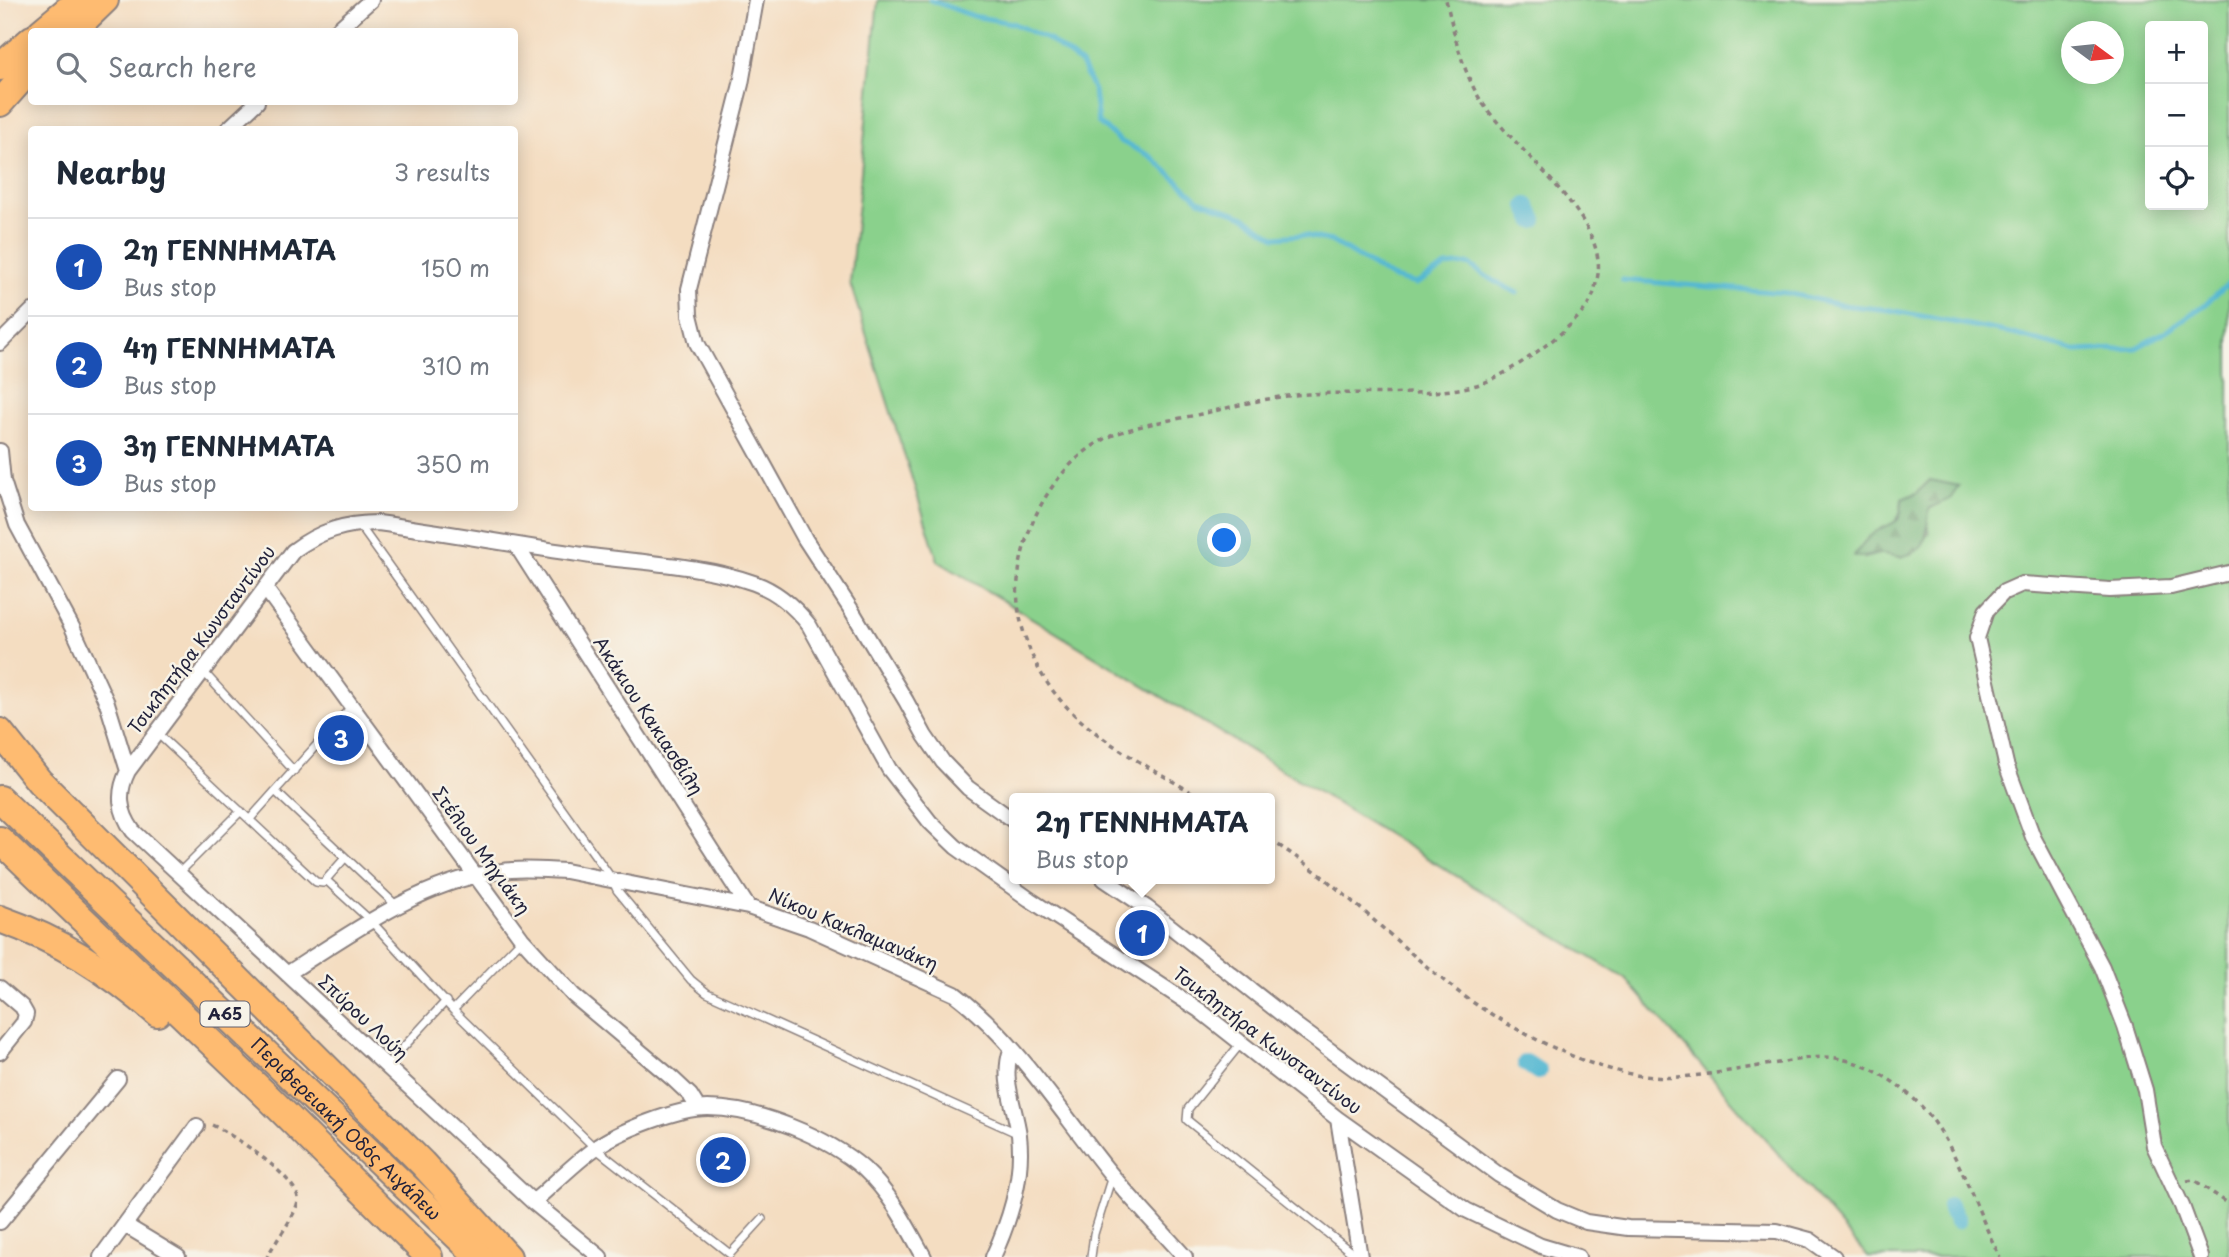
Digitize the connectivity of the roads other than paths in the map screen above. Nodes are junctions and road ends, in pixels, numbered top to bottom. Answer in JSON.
{"nodes":[{"id":1,"x":79,"y":0,"type":"edge"},
{"id":2,"x":105,"y":0,"type":"edge"},
{"id":3,"x":371,"y":0,"type":"edge"},
{"id":4,"x":756,"y":0,"type":"edge"},
{"id":5,"x":46,"y":28,"type":"edge"},
{"id":6,"x":76,"y":28,"type":"edge"},
{"id":7,"x":340,"y":28,"type":"edge"},
{"id":8,"x":28,"y":42,"type":"edge"},
{"id":9,"x":0,"y":67,"type":"edge"},
{"id":10,"x":28,"y":72,"type":"edge"},
{"id":11,"x":0,"y":103,"type":"edge"},
{"id":12,"x":254,"y":105,"type":"edge"},
{"id":13,"x":231,"y":126,"type":"edge"},
{"id":14,"x":28,"y":315,"type":"edge"},
{"id":15,"x":0,"y":343,"type":"edge"},
{"id":16,"x":0,"y":452,"type":"edge"},
{"id":17,"x":358,"y":523,"type":"junction"},
{"id":18,"x":516,"y":545,"type":"junction"},
{"id":19,"x":2229,"y":573,"type":"edge"},
{"id":20,"x":265,"y":588,"type":"junction"},
{"id":21,"x":202,"y":670,"type":"junction"},
{"id":22,"x":351,"y":707,"type":"junction"},
{"id":23,"x":0,"y":732,"type":"edge"},
{"id":24,"x":156,"y":732,"type":"junction"},
{"id":25,"x":128,"y":771,"type":"junction"},
{"id":26,"x":294,"y":771,"type":"junction"},
{"id":27,"x":275,"y":791,"type":"junction"},
{"id":28,"x":120,"y":793,"type":"joint"},
{"id":29,"x":0,"y":799,"type":"edge"},
{"id":30,"x":241,"y":811,"type":"junction"},
{"id":31,"x":1009,"y":817,"type":"edge"},
{"id":32,"x":250,"y":819,"type":"junction"},
{"id":33,"x":0,"y":840,"type":"edge"},
{"id":34,"x":345,"y":858,"type":"junction"},
{"id":35,"x":179,"y":873,"type":"junction"},
{"id":36,"x":475,"y":876,"type":"junction"},
{"id":37,"x":612,"y":879,"type":"junction"},
{"id":38,"x":326,"y":880,"type":"junction"},
{"id":39,"x":1111,"y":884,"type":"edge"},
{"id":40,"x":399,"y":907,"type":"junction"},
{"id":41,"x":748,"y":907,"type":"junction"},
{"id":42,"x":0,"y":919,"type":"edge"},
{"id":43,"x":371,"y":920,"type":"junction"},
{"id":44,"x":522,"y":939,"type":"junction"},
{"id":45,"x":287,"y":974,"type":"junction"},
{"id":46,"x":0,"y":988,"type":"edge"},
{"id":47,"x":446,"y":1001,"type":"junction"},
{"id":48,"x":453,"y":1010,"type":"junction"},
{"id":49,"x":1241,"y":1043,"type":"junction"},
{"id":50,"x":1011,"y":1050,"type":"junction"},
{"id":51,"x":0,"y":1052,"type":"edge"},
{"id":52,"x":386,"y":1066,"type":"junction"},
{"id":53,"x":118,"y":1079,"type":"dead end"},
{"id":54,"x":269,"y":1098,"type":"junction"},
{"id":55,"x":698,"y":1108,"type":"junction"},
{"id":56,"x":1338,"y":1119,"type":"junction"},
{"id":57,"x":197,"y":1126,"type":"road end"},
{"id":58,"x":1019,"y":1134,"type":"junction"},
{"id":59,"x":595,"y":1148,"type":"junction"},
{"id":60,"x":1112,"y":1175,"type":"junction"},
{"id":61,"x":533,"y":1202,"type":"junction"},
{"id":62,"x":762,"y":1219,"type":"dead end"},
{"id":63,"x":0,"y":1222,"type":"edge"},
{"id":64,"x":125,"y":1225,"type":"junction"},
{"id":65,"x":101,"y":1257,"type":"edge"},
{"id":66,"x":178,"y":1257,"type":"edge"},
{"id":67,"x":429,"y":1257,"type":"edge"},
{"id":68,"x":479,"y":1257,"type":"edge"},
{"id":69,"x":508,"y":1257,"type":"edge"},
{"id":70,"x":600,"y":1257,"type":"edge"},
{"id":71,"x":924,"y":1257,"type":"edge"},
{"id":72,"x":993,"y":1257,"type":"edge"},
{"id":73,"x":1091,"y":1257,"type":"edge"},
{"id":74,"x":1185,"y":1257,"type":"edge"},
{"id":75,"x":1358,"y":1257,"type":"edge"},
{"id":76,"x":1578,"y":1257,"type":"edge"},
{"id":77,"x":1834,"y":1257,"type":"edge"},
{"id":78,"x":2201,"y":1257,"type":"edge"}],
"edges":[{"from":1,"to":5,"type":"highway"},
{"from":2,"to":6,"type":"highway"},
{"from":3,"to":7,"type":"street"},
{"from":4,"to":31,"type":"street"},
{"from":8,"to":9,"type":"highway"},
{"from":10,"to":11,"type":"highway"},
{"from":12,"to":13,"type":"street"},
{"from":14,"to":15,"type":"street"},
{"from":16,"to":25,"type":"street"},
{"from":17,"to":18,"type":"street","name":"Τσικλητήρα Κωνσταντίνου"},
{"from":17,"to":20,"type":"street","name":"Τσικλητήρα Κωνσταντίνου"},
{"from":17,"to":37,"type":"lane"},
{"from":18,"to":41,"type":"street","name":"Ακάκιου Κακιασβίλη"},
{"from":18,"to":49,"type":"street","name":"Τσικλητήρα Κωνσταντίνου"},
{"from":19,"to":78,"type":"street"},
{"from":20,"to":21,"type":"street","name":"Τσικλητήρα Κωνσταντίνου"},
{"from":20,"to":22,"type":"street","name":"Στέλιου Μηγιάκη"},
{"from":21,"to":24,"type":"street","name":"Τσικλητήρα Κωνσταντίνου"},
{"from":21,"to":26,"type":"lane"},
{"from":22,"to":26,"type":"lane"},
{"from":22,"to":36,"type":"street","name":"Στέλιου Μηγιάκη"},
{"from":23,"to":69,"type":"highway"},
{"from":24,"to":25,"type":"street","name":"Τσικλητήρα Κωνσταντίνου"},
{"from":24,"to":30,"type":"lane"},
{"from":25,"to":28,"type":"street","name":"Τσικλητήρα Κωνσταντίνου"},
{"from":26,"to":27,"type":"lane"},
{"from":27,"to":32,"type":"lane"},
{"from":27,"to":34,"type":"lane"},
{"from":28,"to":35,"type":"street","name":"Σπύρου Λούη"},
{"from":29,"to":68,"type":"highway","name":"Περιφερειακή Οδός Αιγάλεω","number":"Α65"},
{"from":30,"to":32,"type":"lane"},
{"from":30,"to":35,"type":"lane"},
{"from":32,"to":38,"type":"lane"},
{"from":33,"to":54,"type":"highway","name":"Περιφερειακή Οδός Αιγάλεω","number":"Α65"},
{"from":34,"to":38,"type":"lane"},
{"from":34,"to":40,"type":"lane"},
{"from":35,"to":45,"type":"street","name":"Σπύρου Λούη"},
{"from":36,"to":37,"type":"street","name":"Νίκου Κακλαμανάκη"},
{"from":36,"to":40,"type":"street","name":"Νίκου Κακλαμανάκη"},
{"from":36,"to":44,"type":"street","name":"Στέλιου Μηγιάκη"},
{"from":37,"to":41,"type":"street","name":"Νίκου Κακλαμανάκη"},
{"from":37,"to":58,"type":"lane"},
{"from":38,"to":43,"type":"lane"},
{"from":39,"to":77,"type":"street"},
{"from":40,"to":43,"type":"street","name":"Νίκου Κακλαμανάκη"},
{"from":41,"to":50,"type":"street","name":"Νίκου Κακλαμανάκη"},
{"from":42,"to":54,"type":"highway"},
{"from":43,"to":45,"type":"street","name":"Νίκου Κακλαμανάκη"},
{"from":43,"to":47,"type":"lane"},
{"from":44,"to":48,"type":"lane"},
{"from":44,"to":55,"type":"street","name":"Στέλιου Μηγιάκη"},
{"from":45,"to":52,"type":"street","name":"Σπύρου Λούη"},
{"from":46,"to":51,"type":"street"},
{"from":47,"to":48,"type":"lane"},
{"from":47,"to":52,"type":"lane"},
{"from":48,"to":59,"type":"lane"},
{"from":49,"to":56,"type":"street","name":"Τσικλητήρα Κωνσταντίνου"},
{"from":49,"to":75,"type":"lane"},
{"from":50,"to":58,"type":"street"},
{"from":50,"to":60,"type":"street","name":"Νίκου Κακλαμανάκη"},
{"from":52,"to":61,"type":"street","name":"Σπύρου Λούη"},
{"from":53,"to":63,"type":"street"},
{"from":54,"to":67,"type":"highway","name":"Περιφερειακή Οδός Αιγάλεω","number":"Α65"},
{"from":55,"to":59,"type":"street"},
{"from":55,"to":71,"type":"street"},
{"from":56,"to":75,"type":"street"},
{"from":56,"to":76,"type":"street","name":"Τσικλητήρα Κωνσταντίνου"},
{"from":57,"to":64,"type":"street"},
{"from":58,"to":72,"type":"street"},
{"from":59,"to":61,"type":"street"},
{"from":59,"to":62,"type":"lane"},
{"from":60,"to":73,"type":"lane"},
{"from":60,"to":74,"type":"street","name":"Νίκου Κακλαμανάκη"},
{"from":61,"to":70,"type":"street","name":"Σπύρου Λούη"},
{"from":64,"to":65,"type":"street"},
{"from":64,"to":66,"type":"street"}]}
